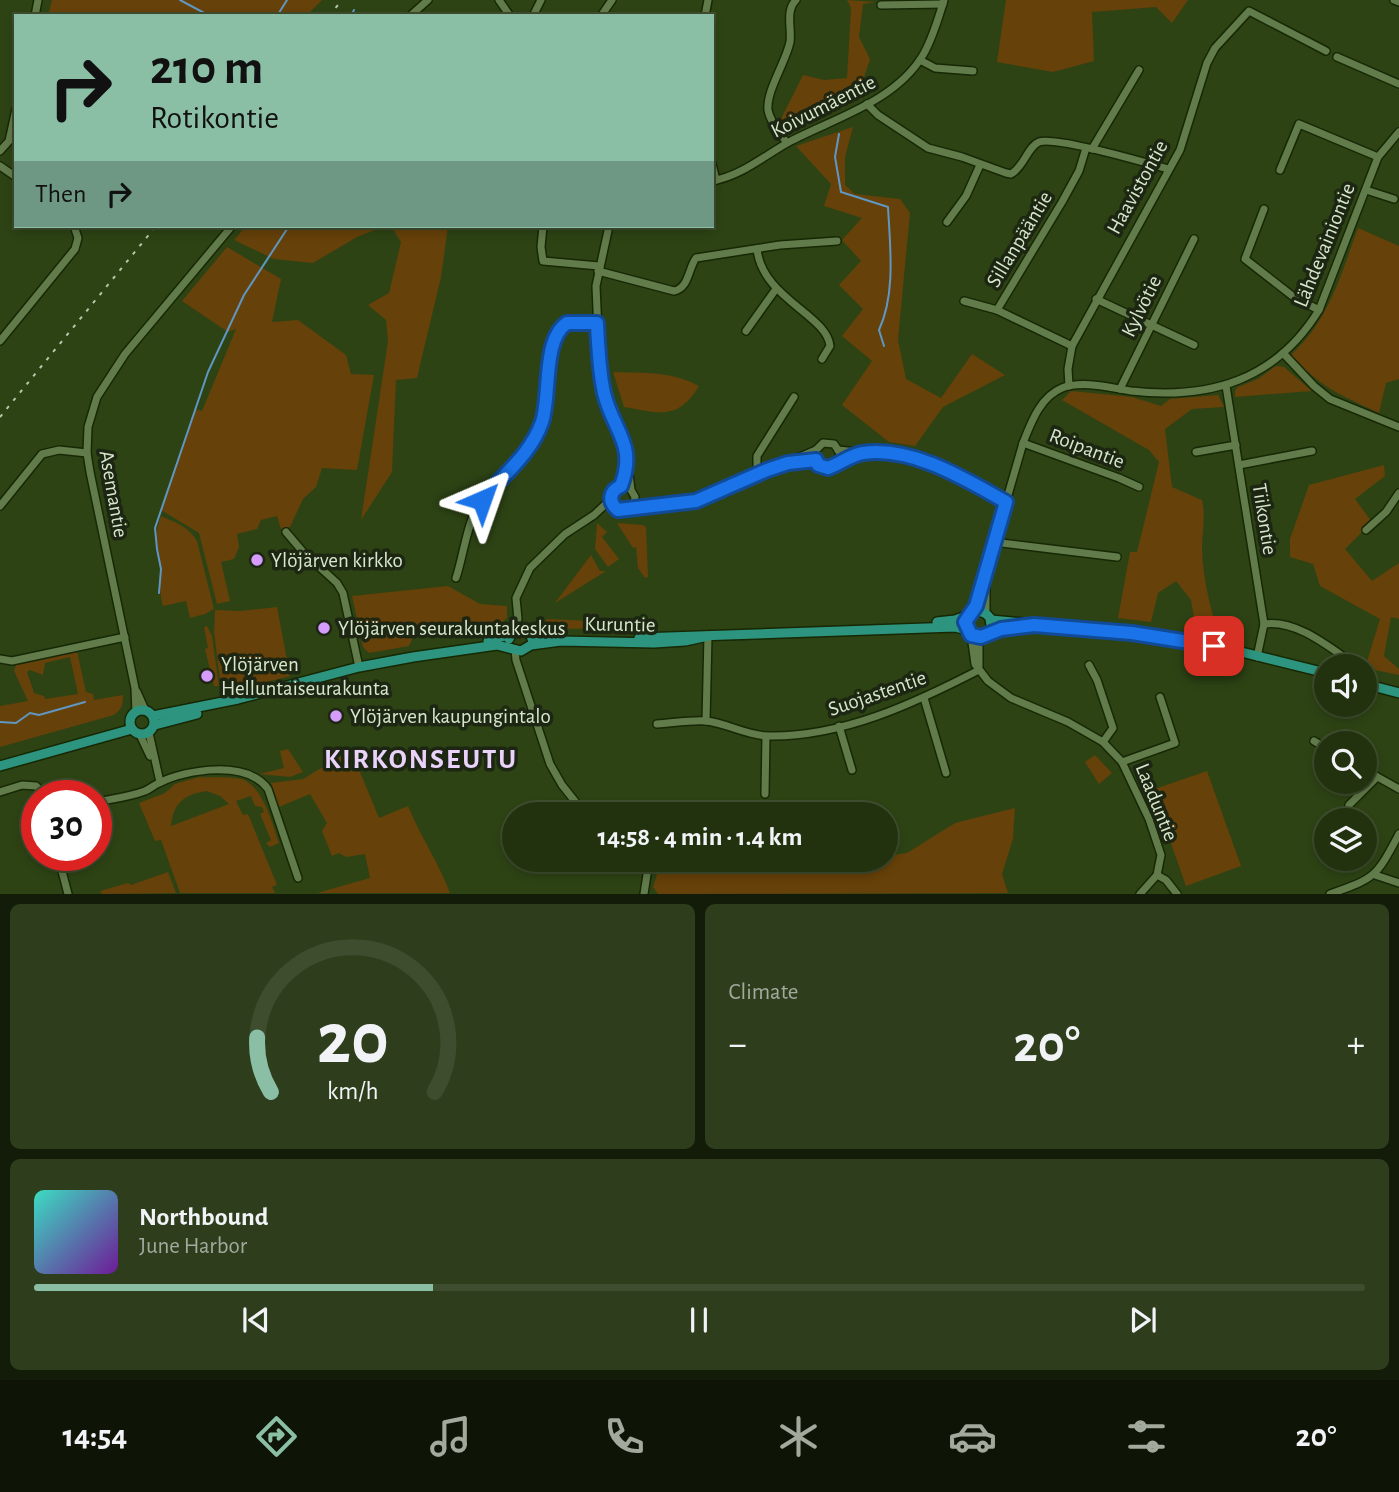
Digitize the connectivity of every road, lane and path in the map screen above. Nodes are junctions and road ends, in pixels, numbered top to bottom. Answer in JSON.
{"nodes":[{"id":1,"x":428,"y":0,"type":"edge"},
{"id":2,"x":796,"y":0,"type":"edge"},
{"id":3,"x":1394,"y":0,"type":"edge"},
{"id":4,"x":943,"y":2,"type":"edge"},
{"id":5,"x":1399,"y":2,"type":"edge"},
{"id":6,"x":881,"y":5,"type":"dead end"},
{"id":7,"x":412,"y":14,"type":"edge"},
{"id":8,"x":1326,"y":51,"type":"dead end"},
{"id":9,"x":1338,"y":57,"type":"dead end"},
{"id":10,"x":920,"y":60,"type":"junction"},
{"id":11,"x":1139,"y":69,"type":"dead end"},
{"id":12,"x":973,"y":71,"type":"dead end"},
{"id":13,"x":1399,"y":83,"type":"edge"},
{"id":14,"x":867,"y":104,"type":"junction"},
{"id":15,"x":14,"y":118,"type":"edge"},
{"id":16,"x":1399,"y":132,"type":"edge"},
{"id":17,"x":787,"y":143,"type":"junction"},
{"id":18,"x":1089,"y":148,"type":"junction"},
{"id":19,"x":0,"y":151,"type":"edge"},
{"id":20,"x":1378,"y":157,"type":"junction"},
{"id":21,"x":980,"y":165,"type":"junction"},
{"id":22,"x":1168,"y":169,"type":"junction"},
{"id":23,"x":1280,"y":170,"type":"dead end"},
{"id":24,"x":714,"y":181,"type":"edge"},
{"id":25,"x":1366,"y":190,"type":"junction"},
{"id":26,"x":1394,"y":199,"type":"dead end"},
{"id":27,"x":1264,"y":209,"type":"dead end"},
{"id":28,"x":947,"y":222,"type":"dead end"},
{"id":29,"x":76,"y":228,"type":"edge"},
{"id":30,"x":230,"y":228,"type":"edge"},
{"id":31,"x":543,"y":228,"type":"edge"},
{"id":32,"x":609,"y":228,"type":"edge"},
{"id":33,"x":1194,"y":239,"type":"dead end"},
{"id":34,"x":837,"y":241,"type":"dead end"},
{"id":35,"x":757,"y":249,"type":"junction"},
{"id":36,"x":599,"y":269,"type":"junction"},
{"id":37,"x":775,"y":289,"type":"junction"},
{"id":38,"x":1096,"y":299,"type":"junction"},
{"id":39,"x":964,"y":301,"type":"dead end"},
{"id":40,"x":997,"y":310,"type":"junction"},
{"id":41,"x":1319,"y":310,"type":"junction"},
{"id":42,"x":597,"y":323,"type":"junction"},
{"id":43,"x":1151,"y":324,"type":"junction"},
{"id":44,"x":746,"y":331,"type":"dead end"},
{"id":45,"x":0,"y":341,"type":"edge"},
{"id":46,"x":1194,"y":345,"type":"dead end"},
{"id":47,"x":1072,"y":346,"type":"junction"},
{"id":48,"x":1283,"y":353,"type":"junction"},
{"id":49,"x":822,"y":359,"type":"dead end"},
{"id":50,"x":1069,"y":386,"type":"junction"},
{"id":51,"x":1226,"y":386,"type":"junction"},
{"id":52,"x":1120,"y":389,"type":"junction"},
{"id":53,"x":794,"y":397,"type":"dead end"},
{"id":54,"x":1399,"y":427,"type":"edge"},
{"id":55,"x":1023,"y":443,"type":"junction"},
{"id":56,"x":1236,"y":445,"type":"junction"},
{"id":57,"x":816,"y":450,"type":"junction"},
{"id":58,"x":838,"y":450,"type":"junction"},
{"id":59,"x":1312,"y":451,"type":"dead end"},
{"id":60,"x":1196,"y":452,"type":"dead end"},
{"id":61,"x":87,"y":453,"type":"junction"},
{"id":62,"x":862,"y":453,"type":"junction"},
{"id":63,"x":816,"y":460,"type":"junction"},
{"id":64,"x":788,"y":463,"type":"junction"},
{"id":65,"x":837,"y":463,"type":"junction"},
{"id":66,"x":1239,"y":465,"type":"junction"},
{"id":67,"x":628,"y":468,"type":"junction"},
{"id":68,"x":760,"y":473,"type":"junction"},
{"id":69,"x":621,"y":486,"type":"junction"},
{"id":70,"x":1139,"y":487,"type":"dead end"},
{"id":71,"x":633,"y":493,"type":"junction"},
{"id":72,"x":1399,"y":493,"type":"edge"},
{"id":73,"x":611,"y":499,"type":"junction"},
{"id":74,"x":1006,"y":502,"type":"junction"},
{"id":75,"x":658,"y":505,"type":"junction"},
{"id":76,"x":0,"y":506,"type":"edge"},
{"id":77,"x":631,"y":507,"type":"junction"},
{"id":78,"x":615,"y":508,"type":"junction"},
{"id":79,"x":594,"y":515,"type":"junction"},
{"id":80,"x":1366,"y":530,"type":"dead end"},
{"id":81,"x":286,"y":532,"type":"dead end"},
{"id":82,"x":993,"y":542,"type":"junction"},
{"id":83,"x":1117,"y":558,"type":"dead end"},
{"id":84,"x":986,"y":572,"type":"junction"},
{"id":85,"x":456,"y":578,"type":"dead end"},
{"id":86,"x":522,"y":584,"type":"junction"},
{"id":87,"x":970,"y":614,"type":"junction"},
{"id":88,"x":988,"y":617,"type":"junction"},
{"id":89,"x":1264,"y":624,"type":"junction"},
{"id":90,"x":1034,"y":625,"type":"junction"},
{"id":91,"x":883,"y":628,"type":"junction"},
{"id":92,"x":512,"y":633,"type":"junction"},
{"id":93,"x":969,"y":633,"type":"junction"},
{"id":94,"x":986,"y":635,"type":"junction"},
{"id":95,"x":708,"y":636,"type":"junction"},
{"id":96,"x":125,"y":637,"type":"junction"},
{"id":97,"x":523,"y":643,"type":"junction"},
{"id":98,"x":452,"y":651,"type":"junction"},
{"id":99,"x":1340,"y":654,"type":"edge"},
{"id":100,"x":1257,"y":656,"type":"junction"},
{"id":101,"x":0,"y":659,"type":"edge"},
{"id":102,"x":1089,"y":665,"type":"dead end"},
{"id":103,"x":359,"y":667,"type":"junction"},
{"id":104,"x":979,"y":670,"type":"junction"},
{"id":105,"x":1314,"y":670,"type":"edge"},
{"id":106,"x":1377,"y":687,"type":"edge"},
{"id":107,"x":1399,"y":693,"type":"edge"},
{"id":108,"x":1160,"y":697,"type":"dead end"},
{"id":109,"x":924,"y":698,"type":"junction"},
{"id":110,"x":706,"y":721,"type":"junction"},
{"id":111,"x":142,"y":722,"type":"junction"},
{"id":112,"x":657,"y":724,"type":"dead end"},
{"id":113,"x":839,"y":726,"type":"junction"},
{"id":114,"x":766,"y":736,"type":"junction"},
{"id":115,"x":1103,"y":742,"type":"junction"},
{"id":116,"x":1122,"y":762,"type":"junction"},
{"id":117,"x":3,"y":764,"type":"edge"},
{"id":118,"x":852,"y":770,"type":"dead end"},
{"id":119,"x":946,"y":773,"type":"dead end"},
{"id":120,"x":1377,"y":777,"type":"edge"},
{"id":121,"x":160,"y":782,"type":"junction"},
{"id":122,"x":21,"y":787,"type":"edge"},
{"id":123,"x":1399,"y":789,"type":"edge"},
{"id":124,"x":0,"y":792,"type":"edge"},
{"id":125,"x":765,"y":794,"type":"dead end"},
{"id":126,"x":1360,"y":794,"type":"edge"},
{"id":127,"x":112,"y":798,"type":"edge"},
{"id":128,"x":575,"y":802,"type":"edge"},
{"id":129,"x":1349,"y":805,"type":"dead end"},
{"id":130,"x":1399,"y":834,"type":"edge"},
{"id":131,"x":62,"y":871,"type":"edge"},
{"id":132,"x":648,"y":872,"type":"edge"},
{"id":133,"x":1157,"y":875,"type":"junction"},
{"id":134,"x":1375,"y":875,"type":"junction"},
{"id":135,"x":298,"y":878,"type":"dead end"},
{"id":136,"x":1399,"y":883,"type":"edge"},
{"id":137,"x":68,"y":894,"type":"edge"},
{"id":138,"x":645,"y":894,"type":"edge"},
{"id":139,"x":1140,"y":894,"type":"edge"},
{"id":140,"x":1177,"y":894,"type":"edge"},
{"id":141,"x":1330,"y":894,"type":"edge"}],
"edges":[{"from":1,"to":7,"type":"street"},
{"from":2,"to":17,"type":"street"},
{"from":3,"to":5,"type":"street"},
{"from":4,"to":6,"type":"street"},
{"from":4,"to":10,"type":"street","name":"Koivumäentie"},
{"from":8,"to":22,"type":"street","name":"Haavistontie"},
{"from":9,"to":13,"type":"street"},
{"from":10,"to":12,"type":"street"},
{"from":10,"to":14,"type":"street","name":"Koivumäentie"},
{"from":11,"to":18,"type":"street","name":"Sillanpääntie"},
{"from":14,"to":17,"type":"street","name":"Koivumäentie"},
{"from":14,"to":21,"type":"street"},
{"from":15,"to":19,"type":"street"},
{"from":16,"to":20,"type":"street","name":"Lähdevainiontie"},
{"from":17,"to":24,"type":"street","name":"Koivumäentie"},
{"from":18,"to":21,"type":"street"},
{"from":18,"to":22,"type":"street"},
{"from":18,"to":40,"type":"street","name":"Sillanpääntie"},
{"from":20,"to":23,"type":"street"},
{"from":20,"to":25,"type":"street","name":"Lähdevainiontie"},
{"from":21,"to":28,"type":"street"},
{"from":22,"to":38,"type":"street","name":"Haavistontie"},
{"from":25,"to":26,"type":"street"},
{"from":25,"to":41,"type":"street","name":"Lähdevainiontie"},
{"from":27,"to":41,"type":"street"},
{"from":29,"to":45,"type":"street"},
{"from":30,"to":61,"type":"street","name":"Asemantie"},
{"from":31,"to":36,"type":"street"},
{"from":32,"to":36,"type":"street"},
{"from":33,"to":43,"type":"street","name":"Kylvötie"},
{"from":34,"to":35,"type":"street"},
{"from":35,"to":36,"type":"street"},
{"from":35,"to":37,"type":"street"},
{"from":36,"to":42,"type":"street"},
{"from":37,"to":44,"type":"street"},
{"from":37,"to":49,"type":"street"},
{"from":38,"to":43,"type":"street"},
{"from":38,"to":47,"type":"street","name":"Haavistontie"},
{"from":39,"to":40,"type":"street"},
{"from":40,"to":47,"type":"street","name":"Sillanpääntie"},
{"from":41,"to":48,"type":"street","name":"Lähdevainiontie"},
{"from":42,"to":67,"type":"street"},
{"from":42,"to":85,"type":"street"},
{"from":43,"to":46,"type":"street"},
{"from":43,"to":52,"type":"street","name":"Kylvötie"},
{"from":47,"to":50,"type":"street","name":"Haavistontie"},
{"from":48,"to":51,"type":"street","name":"Lähdevainiontie"},
{"from":48,"to":54,"type":"street"},
{"from":50,"to":52,"type":"street","name":"Lähdevainiontie"},
{"from":50,"to":55,"type":"street"},
{"from":51,"to":52,"type":"street","name":"Lähdevainiontie"},
{"from":51,"to":56,"type":"street","name":"Tiikontie"},
{"from":53,"to":68,"type":"street"},
{"from":55,"to":70,"type":"street","name":"Roipantie"},
{"from":55,"to":74,"type":"street"},
{"from":56,"to":60,"type":"street"},
{"from":56,"to":66,"type":"street","name":"Tiikontie"},
{"from":57,"to":58,"type":"street"},
{"from":57,"to":63,"type":"street"},
{"from":57,"to":64,"type":"street"},
{"from":58,"to":62,"type":"street"},
{"from":58,"to":65,"type":"street"},
{"from":59,"to":66,"type":"street"},
{"from":61,"to":76,"type":"street"},
{"from":61,"to":96,"type":"street","name":"Asemantie"},
{"from":62,"to":65,"type":"street"},
{"from":62,"to":74,"type":"street"},
{"from":63,"to":64,"type":"street"},
{"from":63,"to":65,"type":"street"},
{"from":64,"to":68,"type":"street"},
{"from":66,"to":89,"type":"street","name":"Tiikontie"},
{"from":67,"to":69,"type":"street"},
{"from":67,"to":71,"type":"street"},
{"from":68,"to":75,"type":"street"},
{"from":69,"to":71,"type":"street"},
{"from":69,"to":73,"type":"street"},
{"from":71,"to":75,"type":"street"},
{"from":71,"to":77,"type":"street"},
{"from":72,"to":80,"type":"street"},
{"from":73,"to":78,"type":"street"},
{"from":73,"to":79,"type":"street"},
{"from":74,"to":82,"type":"street"},
{"from":75,"to":77,"type":"street"},
{"from":77,"to":78,"type":"street"},
{"from":78,"to":79,"type":"street"},
{"from":79,"to":86,"type":"street"},
{"from":81,"to":103,"type":"street"},
{"from":82,"to":83,"type":"street"},
{"from":82,"to":84,"type":"street"},
{"from":84,"to":87,"type":"street"},
{"from":84,"to":88,"type":"street"},
{"from":86,"to":92,"type":"street"},
{"from":86,"to":97,"type":"street"},
{"from":87,"to":88,"type":"main road"},
{"from":87,"to":91,"type":"main road","name":"Kuruntie"},
{"from":87,"to":93,"type":"main road"},
{"from":88,"to":90,"type":"main road"},
{"from":88,"to":94,"type":"main road"},
{"from":89,"to":99,"type":"street"},
{"from":89,"to":100,"type":"street","name":"Tiikontie"},
{"from":90,"to":94,"type":"main road"},
{"from":90,"to":100,"type":"main road"},
{"from":91,"to":93,"type":"main road","name":"Kuruntie"},
{"from":91,"to":95,"type":"main road","name":"Kuruntie"},
{"from":92,"to":97,"type":"main road"},
{"from":92,"to":97,"type":"main road","name":"Kuruntie"},
{"from":92,"to":98,"type":"main road","name":"Kuruntie"},
{"from":93,"to":94,"type":"main road"},
{"from":93,"to":104,"type":"street"},
{"from":94,"to":104,"type":"street"},
{"from":95,"to":97,"type":"main road","name":"Kuruntie"},
{"from":95,"to":110,"type":"street"},
{"from":96,"to":101,"type":"street"},
{"from":96,"to":111,"type":"street","name":"Asemantie"},
{"from":97,"to":98,"type":"main road","name":"Kuruntie"},
{"from":97,"to":128,"type":"street"},
{"from":98,"to":103,"type":"main road","name":"Kuruntie"},
{"from":100,"to":105,"type":"main road"},
{"from":102,"to":115,"type":"street"},
{"from":103,"to":111,"type":"main road","name":"Kuruntie"},
{"from":104,"to":109,"type":"street","name":"Suojastentie"},
{"from":104,"to":115,"type":"street","name":"Laaduntie"},
{"from":106,"to":107,"type":"main road"},
{"from":108,"to":116,"type":"street"},
{"from":109,"to":113,"type":"street","name":"Suojastentie"},
{"from":109,"to":119,"type":"street"},
{"from":110,"to":112,"type":"street","name":"Suojastentie"},
{"from":110,"to":114,"type":"street","name":"Suojastentie"},
{"from":111,"to":117,"type":"main road","name":"Kuruntie"},
{"from":111,"to":121,"type":"street","name":"Asemantie"},
{"from":113,"to":114,"type":"street","name":"Suojastentie"},
{"from":113,"to":118,"type":"street"},
{"from":114,"to":125,"type":"street"},
{"from":115,"to":116,"type":"street","name":"Laaduntie"},
{"from":116,"to":133,"type":"street","name":"Laaduntie"},
{"from":120,"to":123,"type":"street"},
{"from":121,"to":127,"type":"street"},
{"from":121,"to":135,"type":"street"},
{"from":122,"to":124,"type":"street"},
{"from":126,"to":129,"type":"street"},
{"from":130,"to":134,"type":"street"},
{"from":131,"to":137,"type":"street"},
{"from":132,"to":138,"type":"street"},
{"from":133,"to":139,"type":"street"},
{"from":133,"to":140,"type":"street","name":"Laaduntie"},
{"from":134,"to":136,"type":"street"},
{"from":134,"to":141,"type":"street"}]}
